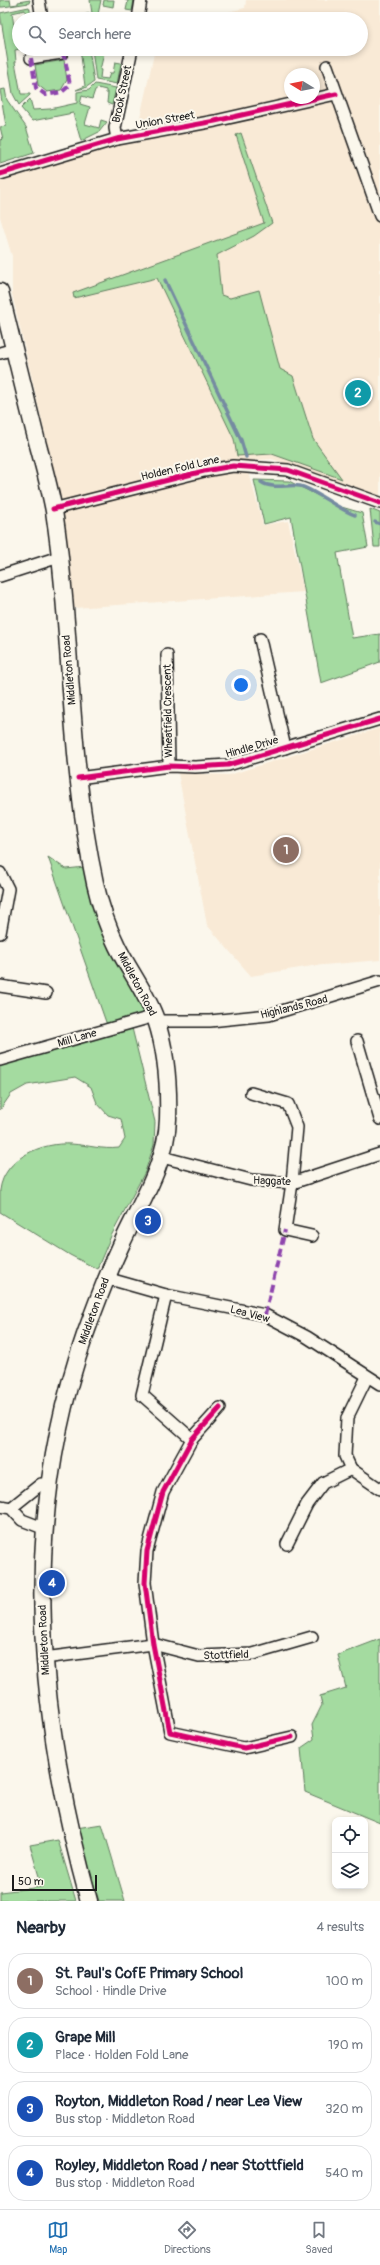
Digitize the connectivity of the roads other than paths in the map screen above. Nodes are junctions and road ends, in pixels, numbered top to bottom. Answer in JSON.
{"nodes":[{"id":1,"x":39,"y":0,"type":"edge"},
{"id":2,"x":141,"y":0,"type":"edge"},
{"id":3,"x":41,"y":12,"type":"edge"},
{"id":4,"x":139,"y":12,"type":"edge"},
{"id":5,"x":37,"y":56,"type":"edge"},
{"id":6,"x":130,"y":56,"type":"edge"},
{"id":7,"x":31,"y":58,"type":"dead end"},
{"id":8,"x":327,"y":66,"type":"dead end"},
{"id":9,"x":336,"y":94,"type":"junction"},
{"id":10,"x":117,"y":139,"type":"junction"},
{"id":11,"x":0,"y":174,"type":"edge"},
{"id":12,"x":380,"y":216,"type":"edge"},
{"id":13,"x":0,"y":292,"type":"edge"},
{"id":14,"x":7,"y":351,"type":"edge"},
{"id":15,"x":380,"y":503,"type":"edge"},
{"id":16,"x":53,"y":509,"type":"junction"},
{"id":17,"x":59,"y":557,"type":"junction"},
{"id":18,"x":0,"y":576,"type":"edge"},
{"id":19,"x":260,"y":639,"type":"dead end"},
{"id":20,"x":167,"y":655,"type":"dead end"},
{"id":21,"x":380,"y":719,"type":"edge"},
{"id":22,"x":285,"y":748,"type":"junction"},
{"id":23,"x":169,"y":766,"type":"junction"},
{"id":24,"x":78,"y":778,"type":"junction"},
{"id":25,"x":0,"y":873,"type":"edge"},
{"id":26,"x":0,"y":933,"type":"edge"},
{"id":27,"x":380,"y":981,"type":"edge"},
{"id":28,"x":0,"y":986,"type":"edge"},
{"id":29,"x":46,"y":993,"type":"dead end"},
{"id":30,"x":156,"y":1019,"type":"junction"},
{"id":31,"x":356,"y":1041,"type":"dead end"},
{"id":32,"x":0,"y":1060,"type":"edge"},
{"id":33,"x":251,"y":1093,"type":"dead end"},
{"id":34,"x":380,"y":1119,"type":"edge"},
{"id":35,"x":380,"y":1154,"type":"edge"},
{"id":36,"x":162,"y":1157,"type":"junction"},
{"id":37,"x":292,"y":1183,"type":"junction"},
{"id":38,"x":312,"y":1236,"type":"dead end"},
{"id":39,"x":106,"y":1278,"type":"junction"},
{"id":40,"x":166,"y":1295,"type":"junction"},
{"id":41,"x":367,"y":1377,"type":"junction"},
{"id":42,"x":380,"y":1384,"type":"edge"},
{"id":43,"x":220,"y":1408,"type":"dead end"},
{"id":44,"x":192,"y":1439,"type":"junction"},
{"id":45,"x":351,"y":1469,"type":"junction"},
{"id":46,"x":49,"y":1484,"type":"junction"},
{"id":47,"x":380,"y":1489,"type":"edge"},
{"id":48,"x":5,"y":1507,"type":"edge"},
{"id":49,"x":43,"y":1528,"type":"junction"},
{"id":50,"x":287,"y":1544,"type":"dead end"},
{"id":51,"x":312,"y":1636,"type":"dead end"},
{"id":52,"x":153,"y":1644,"type":"junction"},
{"id":53,"x":44,"y":1658,"type":"junction"},
{"id":54,"x":292,"y":1737,"type":"dead end"},
{"id":55,"x":89,"y":1901,"type":"edge"}],
"edges":[{"from":1,"to":3,"type":"street"},
{"from":2,"to":4,"type":"street"},
{"from":5,"to":7,"type":"street"},
{"from":6,"to":10,"type":"street","name":"Brook Street"},
{"from":8,"to":9,"type":"street"},
{"from":9,"to":10,"type":"street","name":"Union Street"},
{"from":9,"to":12,"type":"street"},
{"from":10,"to":11,"type":"street","name":"Union Street"},
{"from":13,"to":14,"type":"main road","name":"Middleton Road"},
{"from":14,"to":16,"type":"main road","name":"Middleton Road"},
{"from":15,"to":16,"type":"street","name":"Holden Fold Lane"},
{"from":16,"to":17,"type":"main road","name":"Middleton Road"},
{"from":17,"to":18,"type":"street"},
{"from":17,"to":24,"type":"main road","name":"Middleton Road"},
{"from":19,"to":22,"type":"street"},
{"from":20,"to":23,"type":"street","name":"Wheatfield Crescent"},
{"from":21,"to":22,"type":"street","name":"Hindle Drive"},
{"from":22,"to":23,"type":"street","name":"Hindle Drive"},
{"from":23,"to":24,"type":"street","name":"Hindle Drive"},
{"from":24,"to":30,"type":"main road","name":"Middleton Road"},
{"from":25,"to":26,"type":"street"},
{"from":27,"to":30,"type":"street","name":"Highlands Road"},
{"from":28,"to":29,"type":"street"},
{"from":30,"to":32,"type":"street","name":"Mill Lane"},
{"from":30,"to":36,"type":"main road","name":"Middleton Road"},
{"from":31,"to":34,"type":"street"},
{"from":33,"to":37,"type":"street"},
{"from":35,"to":37,"type":"street","name":"Haggate"},
{"from":36,"to":37,"type":"street","name":"Haggate"},
{"from":36,"to":39,"type":"main road","name":"Middleton Road"},
{"from":37,"to":38,"type":"street"},
{"from":39,"to":40,"type":"street","name":"Lea View"},
{"from":39,"to":46,"type":"main road","name":"Middleton Road"},
{"from":40,"to":41,"type":"street","name":"Lea View"},
{"from":40,"to":44,"type":"street"},
{"from":41,"to":42,"type":"street","name":"Lea View"},
{"from":41,"to":45,"type":"street"},
{"from":43,"to":44,"type":"street"},
{"from":44,"to":52,"type":"street"},
{"from":45,"to":47,"type":"street"},
{"from":45,"to":50,"type":"street"},
{"from":46,"to":48,"type":"street"},
{"from":46,"to":49,"type":"main road","name":"Middleton Road"},
{"from":48,"to":49,"type":"street"},
{"from":49,"to":53,"type":"main road","name":"Middleton Road"},
{"from":51,"to":52,"type":"street","name":"Stottfield"},
{"from":52,"to":53,"type":"street","name":"Stottfield"},
{"from":52,"to":54,"type":"street"},
{"from":53,"to":55,"type":"main road","name":"Middleton Road"}]}
